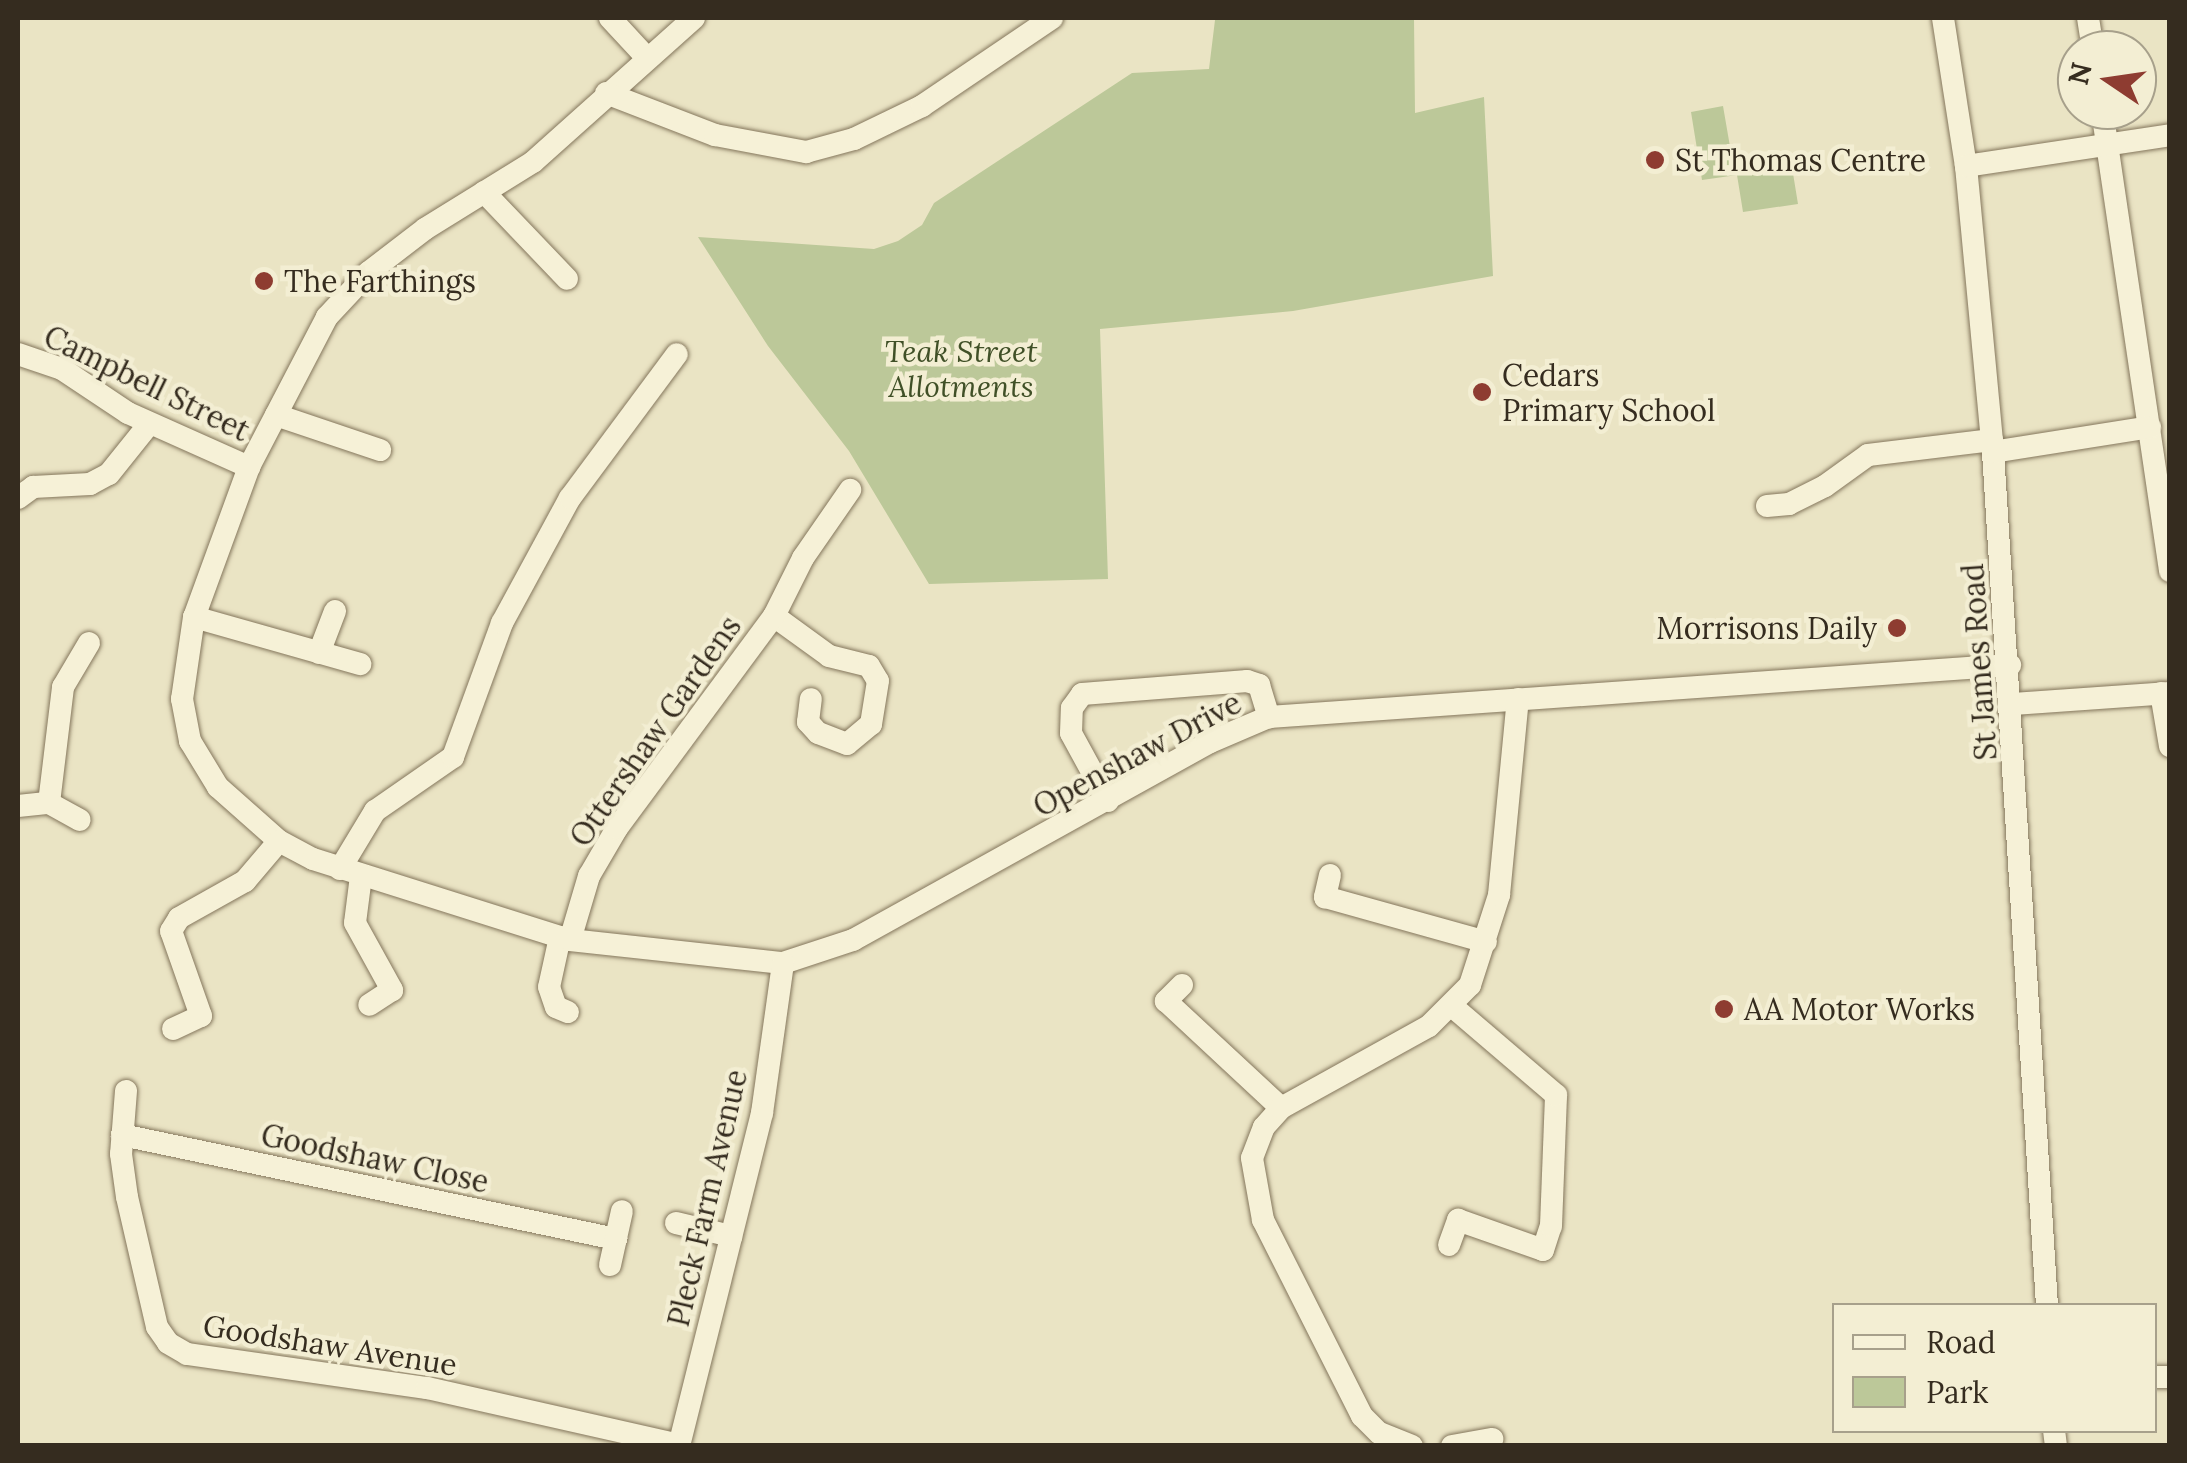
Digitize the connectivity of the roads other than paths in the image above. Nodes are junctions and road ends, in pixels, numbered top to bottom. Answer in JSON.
{"nodes":[{"id":1,"x":610,"y":18,"type":"edge"},
{"id":2,"x":694,"y":18,"type":"edge"},
{"id":3,"x":1052,"y":18,"type":"edge"},
{"id":4,"x":1943,"y":18,"type":"edge"},
{"id":5,"x":647,"y":58,"type":"junction"},
{"id":6,"x":606,"y":93,"type":"junction"},
{"id":7,"x":2105,"y":130,"type":"edge"},
{"id":8,"x":2170,"y":134,"type":"edge"},
{"id":9,"x":2107,"y":145,"type":"junction"},
{"id":10,"x":1966,"y":166,"type":"junction"},
{"id":11,"x":484,"y":192,"type":"junction"},
{"id":12,"x":567,"y":278,"type":"dead end"},
{"id":13,"x":18,"y":354,"type":"edge"},
{"id":14,"x":677,"y":354,"type":"dead end"},
{"id":15,"x":276,"y":415,"type":"junction"},
{"id":16,"x":150,"y":424,"type":"junction"},
{"id":17,"x":2150,"y":427,"type":"junction"},
{"id":18,"x":1993,"y":446,"type":"junction"},
{"id":19,"x":380,"y":450,"type":"dead end"},
{"id":20,"x":249,"y":467,"type":"junction"},
{"id":21,"x":850,"y":490,"type":"dead end"},
{"id":22,"x":18,"y":498,"type":"edge"},
{"id":23,"x":1767,"y":506,"type":"dead end"},
{"id":24,"x":2170,"y":571,"type":"edge"},
{"id":25,"x":335,"y":611,"type":"dead end"},
{"id":26,"x":774,"y":616,"type":"junction"},
{"id":27,"x":194,"y":617,"type":"junction"},
{"id":28,"x":89,"y":643,"type":"dead end"},
{"id":29,"x":319,"y":653,"type":"junction"},
{"id":30,"x":360,"y":664,"type":"dead end"},
{"id":31,"x":2010,"y":665,"type":"junction"},
{"id":32,"x":2165,"y":693,"type":"edge"},
{"id":33,"x":811,"y":700,"type":"dead end"},
{"id":34,"x":1518,"y":700,"type":"junction"},
{"id":35,"x":2013,"y":704,"type":"junction"},
{"id":36,"x":1269,"y":717,"type":"junction"},
{"id":37,"x":2170,"y":746,"type":"edge"},
{"id":38,"x":1108,"y":800,"type":"junction"},
{"id":39,"x":50,"y":803,"type":"junction"},
{"id":40,"x":18,"y":806,"type":"edge"},
{"id":41,"x":80,"y":820,"type":"dead end"},
{"id":42,"x":279,"y":840,"type":"junction"},
{"id":43,"x":350,"y":872,"type":"junction"},
{"id":44,"x":1330,"y":875,"type":"dead end"},
{"id":45,"x":565,"y":939,"type":"junction"},
{"id":46,"x":1486,"y":942,"type":"junction"},
{"id":47,"x":784,"y":962,"type":"junction"},
{"id":48,"x":1182,"y":985,"type":"dead end"},
{"id":49,"x":369,"y":1005,"type":"dead end"},
{"id":50,"x":1453,"y":1007,"type":"junction"},
{"id":51,"x":568,"y":1012,"type":"dead end"},
{"id":52,"x":174,"y":1029,"type":"dead end"},
{"id":53,"x":126,"y":1091,"type":"dead end"},
{"id":54,"x":1281,"y":1108,"type":"junction"},
{"id":55,"x":122,"y":1135,"type":"junction"},
{"id":56,"x":622,"y":1212,"type":"dead end"},
{"id":57,"x":676,"y":1224,"type":"dead end"},
{"id":58,"x":730,"y":1236,"type":"junction"},
{"id":59,"x":616,"y":1239,"type":"junction"},
{"id":60,"x":1449,"y":1245,"type":"dead end"},
{"id":61,"x":610,"y":1264,"type":"dead end"},
{"id":62,"x":2047,"y":1303,"type":"edge"},
{"id":63,"x":1492,"y":1439,"type":"dead end"},
{"id":64,"x":679,"y":1445,"type":"edge"},
{"id":65,"x":1412,"y":1446,"type":"edge"},
{"id":66,"x":1452,"y":1446,"type":"edge"}],
"edges":[{"from":1,"to":5,"type":"street"},
{"from":2,"to":5,"type":"street","name":"Openshaw Drive"},
{"from":3,"to":6,"type":"street"},
{"from":4,"to":10,"type":"street","name":"St James Road"},
{"from":5,"to":6,"type":"street","name":"Openshaw Drive"},
{"from":6,"to":11,"type":"street","name":"Openshaw Drive"},
{"from":7,"to":9,"type":"street"},
{"from":8,"to":9,"type":"street"},
{"from":9,"to":10,"type":"street"},
{"from":9,"to":17,"type":"street"},
{"from":10,"to":18,"type":"street","name":"St James Road"},
{"from":11,"to":12,"type":"street"},
{"from":11,"to":15,"type":"street","name":"Openshaw Drive"},
{"from":13,"to":16,"type":"street","name":"Campbell Street"},
{"from":14,"to":43,"type":"street"},
{"from":15,"to":19,"type":"street"},
{"from":15,"to":20,"type":"street","name":"Openshaw Drive"},
{"from":16,"to":20,"type":"street","name":"Campbell Street"},
{"from":16,"to":22,"type":"street"},
{"from":17,"to":18,"type":"street"},
{"from":17,"to":24,"type":"street"},
{"from":18,"to":23,"type":"street"},
{"from":18,"to":31,"type":"street","name":"St James Road"},
{"from":20,"to":27,"type":"street","name":"Openshaw Drive"},
{"from":21,"to":26,"type":"street","name":"Ottershaw Gardens"},
{"from":25,"to":29,"type":"street"},
{"from":26,"to":33,"type":"street","name":"Ottershaw Gardens"},
{"from":26,"to":45,"type":"street","name":"Ottershaw Gardens"},
{"from":27,"to":29,"type":"street"},
{"from":27,"to":42,"type":"street","name":"Openshaw Drive"},
{"from":28,"to":39,"type":"street"},
{"from":29,"to":30,"type":"street"},
{"from":31,"to":34,"type":"street","name":"Openshaw Drive"},
{"from":31,"to":35,"type":"street","name":"St James Road"},
{"from":32,"to":35,"type":"street"},
{"from":32,"to":37,"type":"street"},
{"from":34,"to":36,"type":"street","name":"Openshaw Drive"},
{"from":34,"to":46,"type":"street"},
{"from":35,"to":62,"type":"street","name":"St James Road"},
{"from":36,"to":38,"type":"street","name":"Openshaw Drive"},
{"from":36,"to":38,"type":"street"},
{"from":38,"to":47,"type":"street","name":"Openshaw Drive"},
{"from":39,"to":40,"type":"street"},
{"from":39,"to":41,"type":"street"},
{"from":42,"to":43,"type":"street","name":"Openshaw Drive"},
{"from":42,"to":52,"type":"street"},
{"from":43,"to":45,"type":"street","name":"Openshaw Drive"},
{"from":43,"to":49,"type":"street"},
{"from":44,"to":46,"type":"street"},
{"from":45,"to":47,"type":"street","name":"Openshaw Drive"},
{"from":45,"to":51,"type":"street"},
{"from":46,"to":50,"type":"street"},
{"from":47,"to":58,"type":"street","name":"Pleck Farm Avenue"},
{"from":48,"to":54,"type":"street"},
{"from":50,"to":54,"type":"street"},
{"from":50,"to":60,"type":"street"},
{"from":53,"to":55,"type":"street","name":"Goodshaw Avenue"},
{"from":54,"to":65,"type":"street"},
{"from":55,"to":59,"type":"street","name":"Goodshaw Close"},
{"from":55,"to":64,"type":"street","name":"Goodshaw Avenue"},
{"from":56,"to":59,"type":"street"},
{"from":57,"to":58,"type":"street"},
{"from":58,"to":64,"type":"street","name":"Pleck Farm Avenue"},
{"from":59,"to":61,"type":"street"},
{"from":63,"to":66,"type":"street"}]}
